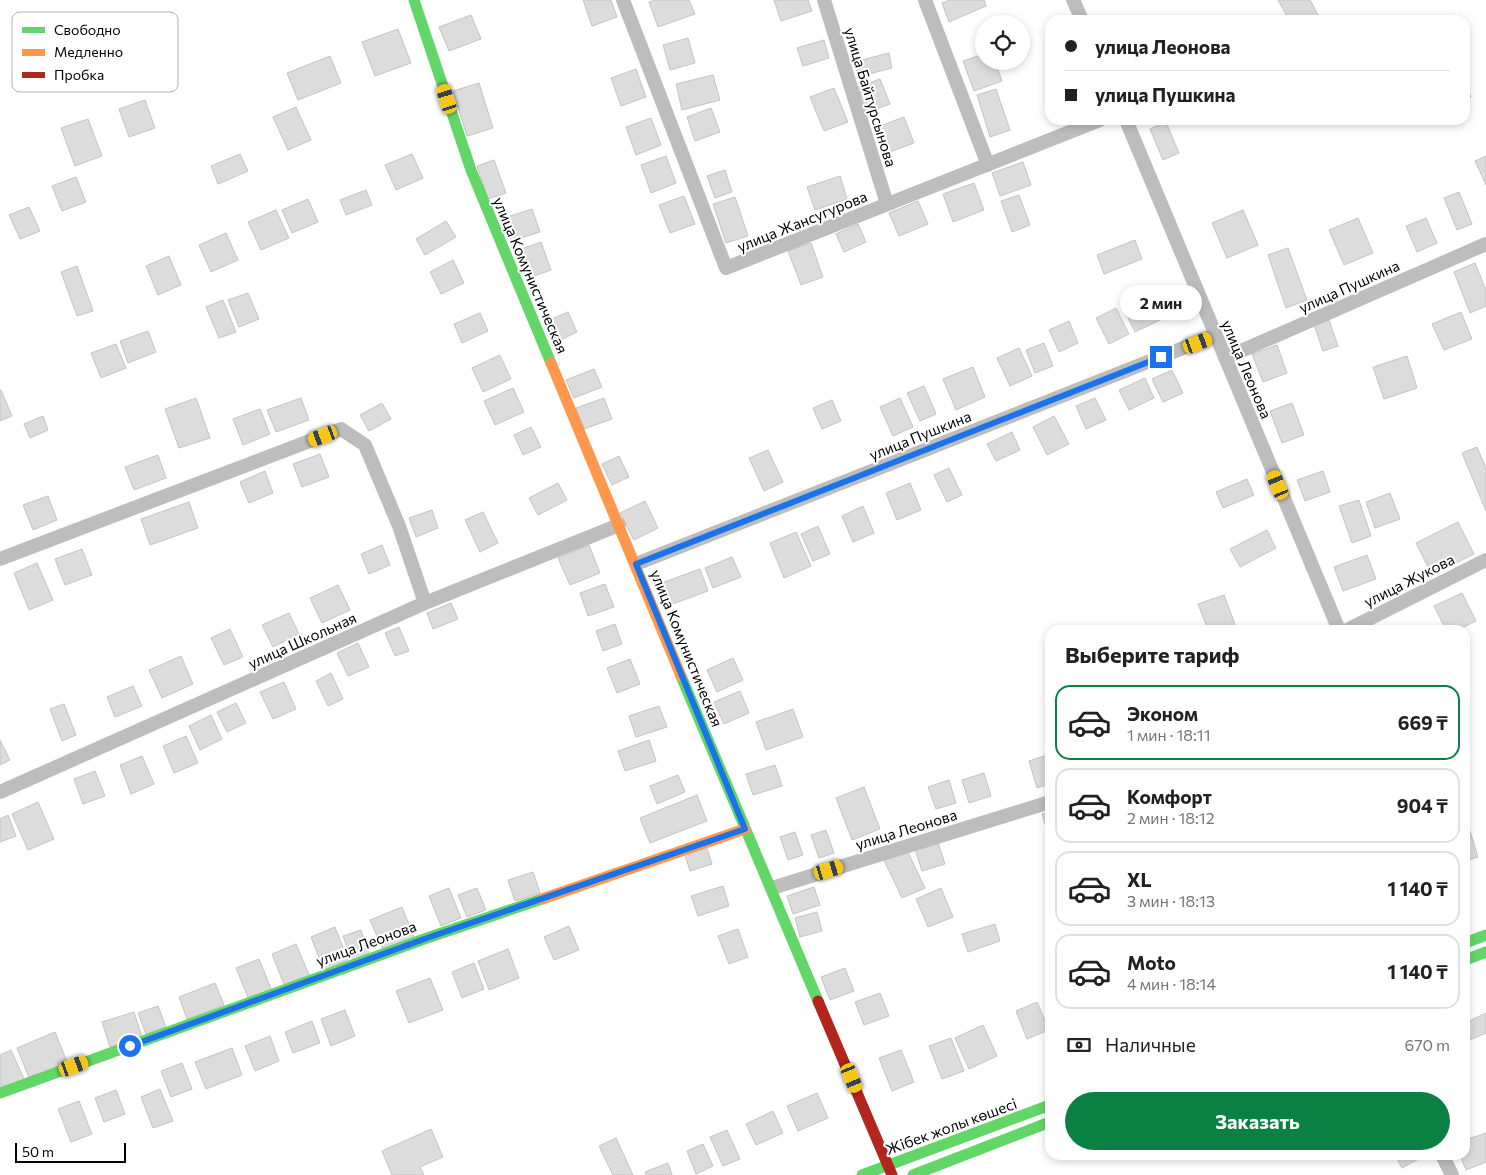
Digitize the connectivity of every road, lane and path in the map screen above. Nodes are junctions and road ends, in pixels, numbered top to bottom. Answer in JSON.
{"nodes":[{"id":1,"x":414,"y":0,"type":"edge"},
{"id":2,"x":623,"y":0,"type":"edge"},
{"id":3,"x":824,"y":0,"type":"edge"},
{"id":4,"x":925,"y":0,"type":"edge"},
{"id":5,"x":1073,"y":0,"type":"edge"},
{"id":6,"x":1080,"y":15,"type":"edge"},
{"id":7,"x":1087,"y":125,"type":"edge"},
{"id":8,"x":1128,"y":125,"type":"edge"},
{"id":9,"x":988,"y":164,"type":"junction"},
{"id":10,"x":887,"y":204,"type":"junction"},
{"id":11,"x":1486,"y":244,"type":"edge"},
{"id":12,"x":1216,"y":336,"type":"junction"},
{"id":13,"x":1225,"y":358,"type":"junction"},
{"id":14,"x":619,"y":525,"type":"junction"},
{"id":15,"x":0,"y":559,"type":"edge"},
{"id":16,"x":1486,"y":560,"type":"edge"},
{"id":17,"x":636,"y":564,"type":"junction"},
{"id":18,"x":425,"y":603,"type":"junction"},
{"id":19,"x":1337,"y":625,"type":"edge"},
{"id":20,"x":1357,"y":625,"type":"edge"},
{"id":21,"x":0,"y":792,"type":"edge"},
{"id":22,"x":1045,"y":804,"type":"edge"},
{"id":23,"x":745,"y":829,"type":"junction"},
{"id":24,"x":772,"y":888,"type":"junction"},
{"id":25,"x":1486,"y":935,"type":"edge"},
{"id":26,"x":1470,"y":941,"type":"edge"},
{"id":27,"x":1486,"y":952,"type":"edge"},
{"id":28,"x":1470,"y":958,"type":"edge"},
{"id":29,"x":0,"y":1093,"type":"edge"},
{"id":30,"x":1045,"y":1107,"type":"edge"},
{"id":31,"x":1045,"y":1124,"type":"edge"},
{"id":32,"x":1444,"y":1160,"type":"edge"},
{"id":33,"x":890,"y":1170,"type":"edge"},
{"id":34,"x":862,"y":1175,"type":"edge"},
{"id":35,"x":913,"y":1175,"type":"edge"},
{"id":36,"x":1452,"y":1175,"type":"edge"}],
"edges":[{"from":1,"to":14,"type":"street","name":"улица Комунистическая"},
{"from":2,"to":10,"type":"street","name":"улица Жансугурова"},
{"from":3,"to":10,"type":"street","name":"улица Байтурсынова"},
{"from":4,"to":9,"type":"street"},
{"from":5,"to":6,"type":"street"},
{"from":7,"to":9,"type":"street","name":"улица Жансугурова"},
{"from":8,"to":12,"type":"street","name":"улица Леонова"},
{"from":9,"to":10,"type":"street","name":"улица Жансугурова"},
{"from":11,"to":13,"type":"street","name":"улица Пушкина"},
{"from":12,"to":13,"type":"street","name":"улица Леонова"},
{"from":12,"to":17,"type":"street","name":"улица Пушкина"},
{"from":13,"to":19,"type":"street","name":"улица Леонова"},
{"from":14,"to":17,"type":"street","name":"улица Комунистическая"},
{"from":14,"to":18,"type":"street","name":"улица Школьная"},
{"from":15,"to":18,"type":"street"},
{"from":16,"to":20,"type":"street","name":"улица Жукова"},
{"from":17,"to":23,"type":"street","name":"улица Комунистическая"},
{"from":18,"to":21,"type":"street","name":"улица Школьная"},
{"from":22,"to":24,"type":"street","name":"улица Леонова"},
{"from":23,"to":24,"type":"street","name":"улица Комунистическая"},
{"from":23,"to":29,"type":"street","name":"улица Леонова"},
{"from":24,"to":33,"type":"street","name":"улица Комунистическая"},
{"from":25,"to":26,"type":"street"},
{"from":27,"to":28,"type":"street"},
{"from":30,"to":33,"type":"street","name":"Жібек жолы көшесі"},
{"from":31,"to":35,"type":"street","name":"Жібек жолы көшесі"},
{"from":32,"to":36,"type":"street"},
{"from":33,"to":34,"type":"street","name":"Жібек жолы көшесі"}]}
